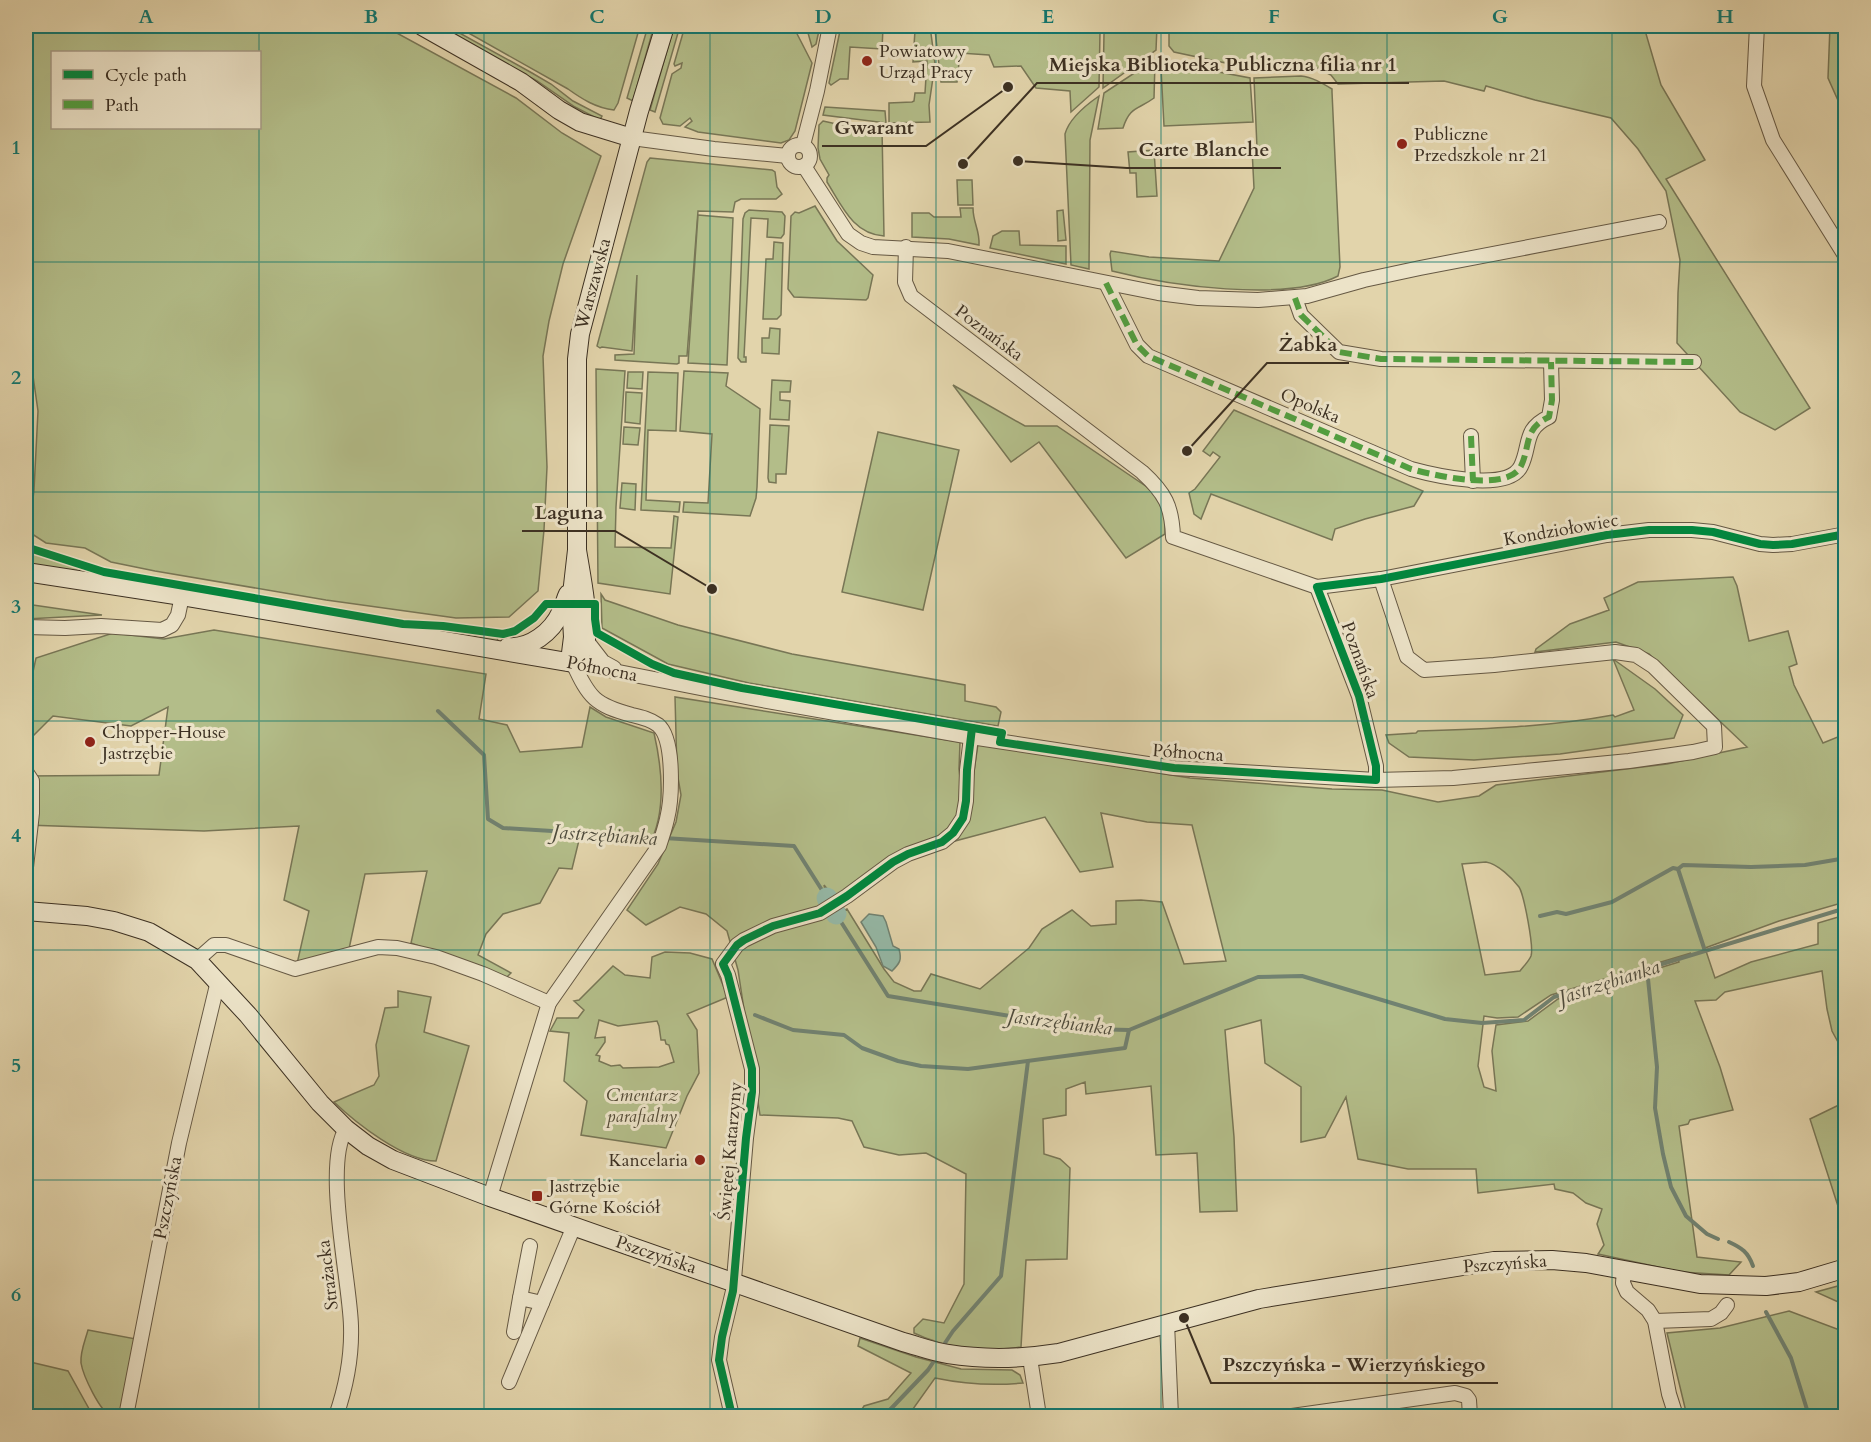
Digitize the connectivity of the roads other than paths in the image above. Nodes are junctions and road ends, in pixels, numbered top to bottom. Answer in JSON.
{"nodes":[{"id":1,"x":422,"y":26,"type":"edge"},
{"id":2,"x":665,"y":26,"type":"edge"},
{"id":3,"x":830,"y":26,"type":"edge"},
{"id":4,"x":1757,"y":26,"type":"edge"},
{"id":5,"x":632,"y":138,"type":"junction"},
{"id":6,"x":803,"y":146,"type":"junction"},
{"id":7,"x":788,"y":156,"type":"junction"},
{"id":8,"x":804,"y":166,"type":"junction"},
{"id":9,"x":1659,"y":222,"type":"dead end"},
{"id":10,"x":906,"y":248,"type":"junction"},
{"id":11,"x":1845,"y":257,"type":"edge"},
{"id":12,"x":1106,"y":283,"type":"junction"},
{"id":13,"x":1295,"y":298,"type":"junction"},
{"id":14,"x":1551,"y":362,"type":"junction"},
{"id":15,"x":1694,"y":362,"type":"dead end"},
{"id":16,"x":1471,"y":436,"type":"dead end"},
{"id":17,"x":1473,"y":481,"type":"junction"},
{"id":18,"x":1845,"y":534,"type":"edge"},
{"id":19,"x":577,"y":550,"type":"junction"},
{"id":20,"x":30,"y":570,"type":"edge"},
{"id":21,"x":574,"y":579,"type":"junction"},
{"id":22,"x":1381,"y":579,"type":"junction"},
{"id":23,"x":1317,"y":586,"type":"junction"},
{"id":24,"x":182,"y":596,"type":"junction"},
{"id":25,"x":26,"y":627,"type":"edge"},
{"id":26,"x":586,"y":639,"type":"junction"},
{"id":27,"x":483,"y":647,"type":"junction"},
{"id":28,"x":573,"y":663,"type":"junction"},
{"id":29,"x":620,"y":673,"type":"junction"},
{"id":30,"x":971,"y":737,"type":"junction"},
{"id":31,"x":26,"y":772,"type":"edge"},
{"id":32,"x":1376,"y":780,"type":"junction"},
{"id":33,"x":26,"y":867,"type":"edge"},
{"id":34,"x":26,"y":911,"type":"edge"},
{"id":35,"x":197,"y":960,"type":"junction"},
{"id":36,"x":218,"y":981,"type":"junction"},
{"id":37,"x":549,"y":1003,"type":"junction"},
{"id":38,"x":343,"y":1133,"type":"junction"},
{"id":39,"x":490,"y":1197,"type":"junction"},
{"id":40,"x":574,"y":1226,"type":"junction"},
{"id":41,"x":530,"y":1246,"type":"dead end"},
{"id":42,"x":1845,"y":1268,"type":"edge"},
{"id":43,"x":1624,"y":1270,"type":"junction"},
{"id":44,"x":734,"y":1282,"type":"junction"},
{"id":45,"x":520,"y":1298,"type":"junction"},
{"id":46,"x":542,"y":1304,"type":"junction"},
{"id":47,"x":1727,"y":1305,"type":"dead end"},
{"id":48,"x":1655,"y":1321,"type":"junction"},
{"id":49,"x":1167,"y":1323,"type":"junction"},
{"id":50,"x":514,"y":1332,"type":"dead end"},
{"id":51,"x":1030,"y":1358,"type":"junction"},
{"id":52,"x":509,"y":1382,"type":"dead end"},
{"id":53,"x":126,"y":1416,"type":"edge"},
{"id":54,"x":336,"y":1416,"type":"edge"},
{"id":55,"x":732,"y":1416,"type":"edge"},
{"id":56,"x":1039,"y":1416,"type":"edge"},
{"id":57,"x":1171,"y":1416,"type":"edge"},
{"id":58,"x":1292,"y":1416,"type":"edge"},
{"id":59,"x":1470,"y":1416,"type":"edge"},
{"id":60,"x":1676,"y":1416,"type":"edge"}],
"edges":[{"from":1,"to":5,"type":"street"},
{"from":2,"to":5,"type":"street","name":"Warszawska"},
{"from":3,"to":6,"type":"street"},
{"from":4,"to":11,"type":"street"},
{"from":5,"to":7,"type":"street"},
{"from":5,"to":19,"type":"street","name":"Warszawska"},
{"from":6,"to":7,"type":"street"},
{"from":6,"to":8,"type":"street"},
{"from":7,"to":8,"type":"street"},
{"from":8,"to":10,"type":"street"},
{"from":9,"to":13,"type":"street"},
{"from":10,"to":12,"type":"street"},
{"from":10,"to":23,"type":"street","name":"Poznańska"},
{"from":12,"to":13,"type":"street"},
{"from":12,"to":17,"type":"street","name":"Opolska"},
{"from":13,"to":14,"type":"street"},
{"from":14,"to":15,"type":"street"},
{"from":14,"to":17,"type":"street","name":"Opolska"},
{"from":16,"to":17,"type":"street"},
{"from":18,"to":22,"type":"street","name":"Kondziołowiec"},
{"from":19,"to":21,"type":"street","name":"Warszawska"},
{"from":19,"to":26,"type":"street","name":"Warszawska"},
{"from":20,"to":24,"type":"street","name":"Północna"},
{"from":21,"to":27,"type":"street"},
{"from":21,"to":28,"type":"street","name":"Warszawska"},
{"from":22,"to":23,"type":"street","name":"Kondziołowiec"},
{"from":22,"to":32,"type":"street","name":"Północna"},
{"from":23,"to":32,"type":"street","name":"Poznańska"},
{"from":24,"to":25,"type":"street"},
{"from":24,"to":27,"type":"street","name":"Północna"},
{"from":26,"to":28,"type":"street"},
{"from":26,"to":29,"type":"street"},
{"from":27,"to":28,"type":"street","name":"Północna"},
{"from":28,"to":29,"type":"street","name":"Północna"},
{"from":28,"to":37,"type":"street"},
{"from":29,"to":30,"type":"street","name":"Północna"},
{"from":30,"to":32,"type":"street","name":"Północna"},
{"from":30,"to":44,"type":"street","name":"Świętej Katarzyny"},
{"from":31,"to":33,"type":"street"},
{"from":34,"to":35,"type":"street","name":"Pszczyńska"},
{"from":35,"to":36,"type":"street","name":"Pszczyńska"},
{"from":35,"to":37,"type":"street"},
{"from":36,"to":38,"type":"street","name":"Pszczyńska"},
{"from":36,"to":53,"type":"street","name":"Pszczyńska"},
{"from":37,"to":39,"type":"street"},
{"from":38,"to":39,"type":"street","name":"Pszczyńska"},
{"from":38,"to":54,"type":"street","name":"Strażacka"},
{"from":39,"to":40,"type":"street","name":"Pszczyńska"},
{"from":40,"to":44,"type":"street","name":"Pszczyńska"},
{"from":40,"to":46,"type":"street"},
{"from":41,"to":45,"type":"street"},
{"from":42,"to":43,"type":"street","name":"Pszczyńska"},
{"from":43,"to":48,"type":"street"},
{"from":43,"to":49,"type":"street","name":"Pszczyńska"},
{"from":44,"to":51,"type":"street","name":"Pszczyńska"},
{"from":44,"to":55,"type":"street"},
{"from":45,"to":46,"type":"street"},
{"from":45,"to":50,"type":"street"},
{"from":46,"to":52,"type":"street"},
{"from":47,"to":48,"type":"street"},
{"from":48,"to":60,"type":"street"},
{"from":49,"to":51,"type":"street","name":"Pszczyńska"},
{"from":49,"to":57,"type":"street"},
{"from":51,"to":56,"type":"street"},
{"from":58,"to":59,"type":"street"}]}
